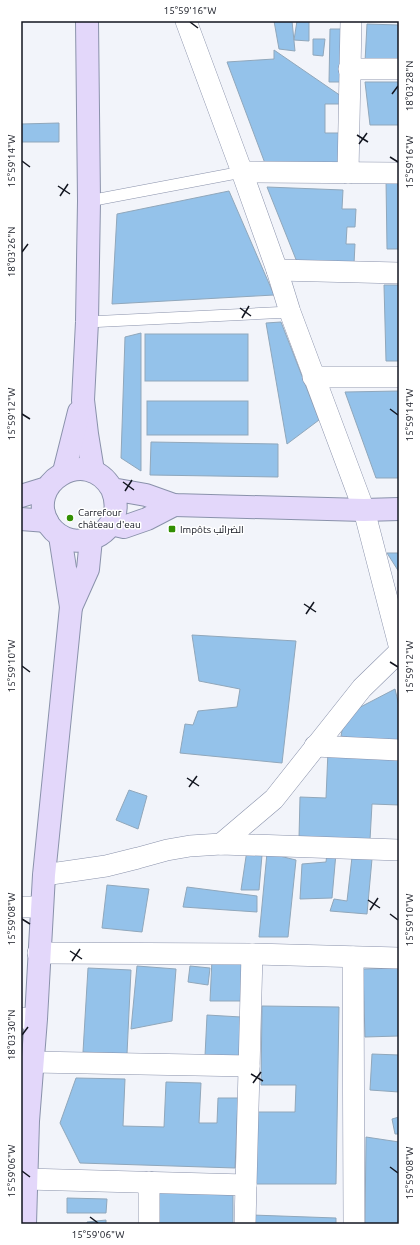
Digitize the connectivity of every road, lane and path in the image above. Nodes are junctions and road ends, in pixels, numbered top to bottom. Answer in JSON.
{"nodes":[{"id":1,"x":88,"y":21,"type":"edge"},
{"id":2,"x":186,"y":21,"type":"edge"},
{"id":3,"x":351,"y":21,"type":"edge"},
{"id":4,"x":350,"y":69,"type":"junction"},
{"id":5,"x":399,"y":69,"type":"edge"},
{"id":6,"x":242,"y":172,"type":"junction"},
{"id":7,"x":348,"y":173,"type":"junction"},
{"id":8,"x":399,"y":173,"type":"edge"},
{"id":9,"x":89,"y":201,"type":"junction"},
{"id":10,"x":277,"y":270,"type":"junction"},
{"id":11,"x":399,"y":273,"type":"edge"},
{"id":12,"x":290,"y":312,"type":"junction"},
{"id":13,"x":87,"y":322,"type":"junction"},
{"id":14,"x":314,"y":377,"type":"junction"},
{"id":15,"x":399,"y":377,"type":"edge"},
{"id":16,"x":83,"y":400,"type":"junction"},
{"id":17,"x":93,"y":471,"type":"junction"},
{"id":18,"x":64,"y":472,"type":"junction"},
{"id":19,"x":47,"y":488,"type":"junction"},
{"id":20,"x":112,"y":489,"type":"junction"},
{"id":21,"x":21,"y":496,"type":"edge"},
{"id":22,"x":174,"y":505,"type":"junction"},
{"id":23,"x":399,"y":509,"type":"edge"},
{"id":24,"x":364,"y":510,"type":"junction"},
{"id":25,"x":21,"y":519,"type":"edge"},
{"id":26,"x":111,"y":524,"type":"junction"},
{"id":27,"x":53,"y":528,"type":"junction"},
{"id":28,"x":91,"y":539,"type":"junction"},
{"id":29,"x":71,"y":607,"type":"junction"},
{"id":30,"x":399,"y":645,"type":"edge"},
{"id":31,"x":399,"y":652,"type":"edge"},
{"id":32,"x":315,"y":746,"type":"junction"},
{"id":33,"x":399,"y":750,"type":"edge"},
{"id":34,"x":221,"y":844,"type":"junction"},
{"id":35,"x":399,"y":850,"type":"edge"},
{"id":36,"x":44,"y":875,"type":"junction"},
{"id":37,"x":31,"y":907,"type":"edge"},
{"id":38,"x":38,"y":952,"type":"junction"},
{"id":39,"x":252,"y":954,"type":"junction"},
{"id":40,"x":354,"y":957,"type":"junction"},
{"id":41,"x":399,"y":958,"type":"edge"},
{"id":42,"x":28,"y":1019,"type":"edge"},
{"id":43,"x":32,"y":1062,"type":"junction"},
{"id":44,"x":249,"y":1066,"type":"junction"},
{"id":45,"x":24,"y":1121,"type":"edge"},
{"id":46,"x":26,"y":1179,"type":"junction"},
{"id":47,"x":149,"y":1182,"type":"junction"},
{"id":48,"x":246,"y":1185,"type":"junction"},
{"id":49,"x":25,"y":1224,"type":"edge"},
{"id":50,"x":149,"y":1224,"type":"edge"},
{"id":51,"x":245,"y":1224,"type":"edge"},
{"id":52,"x":354,"y":1224,"type":"edge"}],
"edges":[{"from":1,"to":9,"type":"street"},
{"from":2,"to":6,"type":"street"},
{"from":3,"to":4,"type":"street"},
{"from":4,"to":5,"type":"street"},
{"from":4,"to":7,"type":"street"},
{"from":6,"to":7,"type":"street"},
{"from":6,"to":9,"type":"lane"},
{"from":6,"to":10,"type":"street"},
{"from":7,"to":8,"type":"street"},
{"from":9,"to":13,"type":"street"},
{"from":10,"to":11,"type":"street"},
{"from":10,"to":12,"type":"street"},
{"from":12,"to":13,"type":"lane"},
{"from":12,"to":14,"type":"street"},
{"from":13,"to":16,"type":"street"},
{"from":14,"to":15,"type":"street"},
{"from":14,"to":24,"type":"street"},
{"from":16,"to":17,"type":"street"},
{"from":16,"to":18,"type":"street"},
{"from":17,"to":18,"type":"street"},
{"from":17,"to":20,"type":"street"},
{"from":18,"to":19,"type":"street"},
{"from":19,"to":21,"type":"street"},
{"from":19,"to":27,"type":"street"},
{"from":20,"to":22,"type":"street"},
{"from":20,"to":26,"type":"street"},
{"from":22,"to":24,"type":"street"},
{"from":22,"to":26,"type":"street"},
{"from":23,"to":24,"type":"street"},
{"from":24,"to":30,"type":"street"},
{"from":25,"to":27,"type":"street"},
{"from":26,"to":28,"type":"street"},
{"from":27,"to":28,"type":"street"},
{"from":27,"to":29,"type":"street"},
{"from":28,"to":29,"type":"street"},
{"from":29,"to":36,"type":"street"},
{"from":31,"to":32,"type":"street"},
{"from":32,"to":33,"type":"street"},
{"from":32,"to":34,"type":"street"},
{"from":34,"to":35,"type":"street"},
{"from":34,"to":36,"type":"street"},
{"from":36,"to":37,"type":"street"},
{"from":37,"to":38,"type":"street"},
{"from":38,"to":39,"type":"street"},
{"from":38,"to":42,"type":"street"},
{"from":39,"to":40,"type":"street"},
{"from":39,"to":44,"type":"street"},
{"from":40,"to":41,"type":"street"},
{"from":40,"to":52,"type":"street"},
{"from":42,"to":43,"type":"street"},
{"from":43,"to":44,"type":"street"},
{"from":43,"to":45,"type":"street"},
{"from":44,"to":48,"type":"street"},
{"from":45,"to":46,"type":"street"},
{"from":46,"to":47,"type":"street"},
{"from":46,"to":49,"type":"street"},
{"from":47,"to":48,"type":"street"},
{"from":47,"to":50,"type":"street"},
{"from":48,"to":51,"type":"street"}]}
